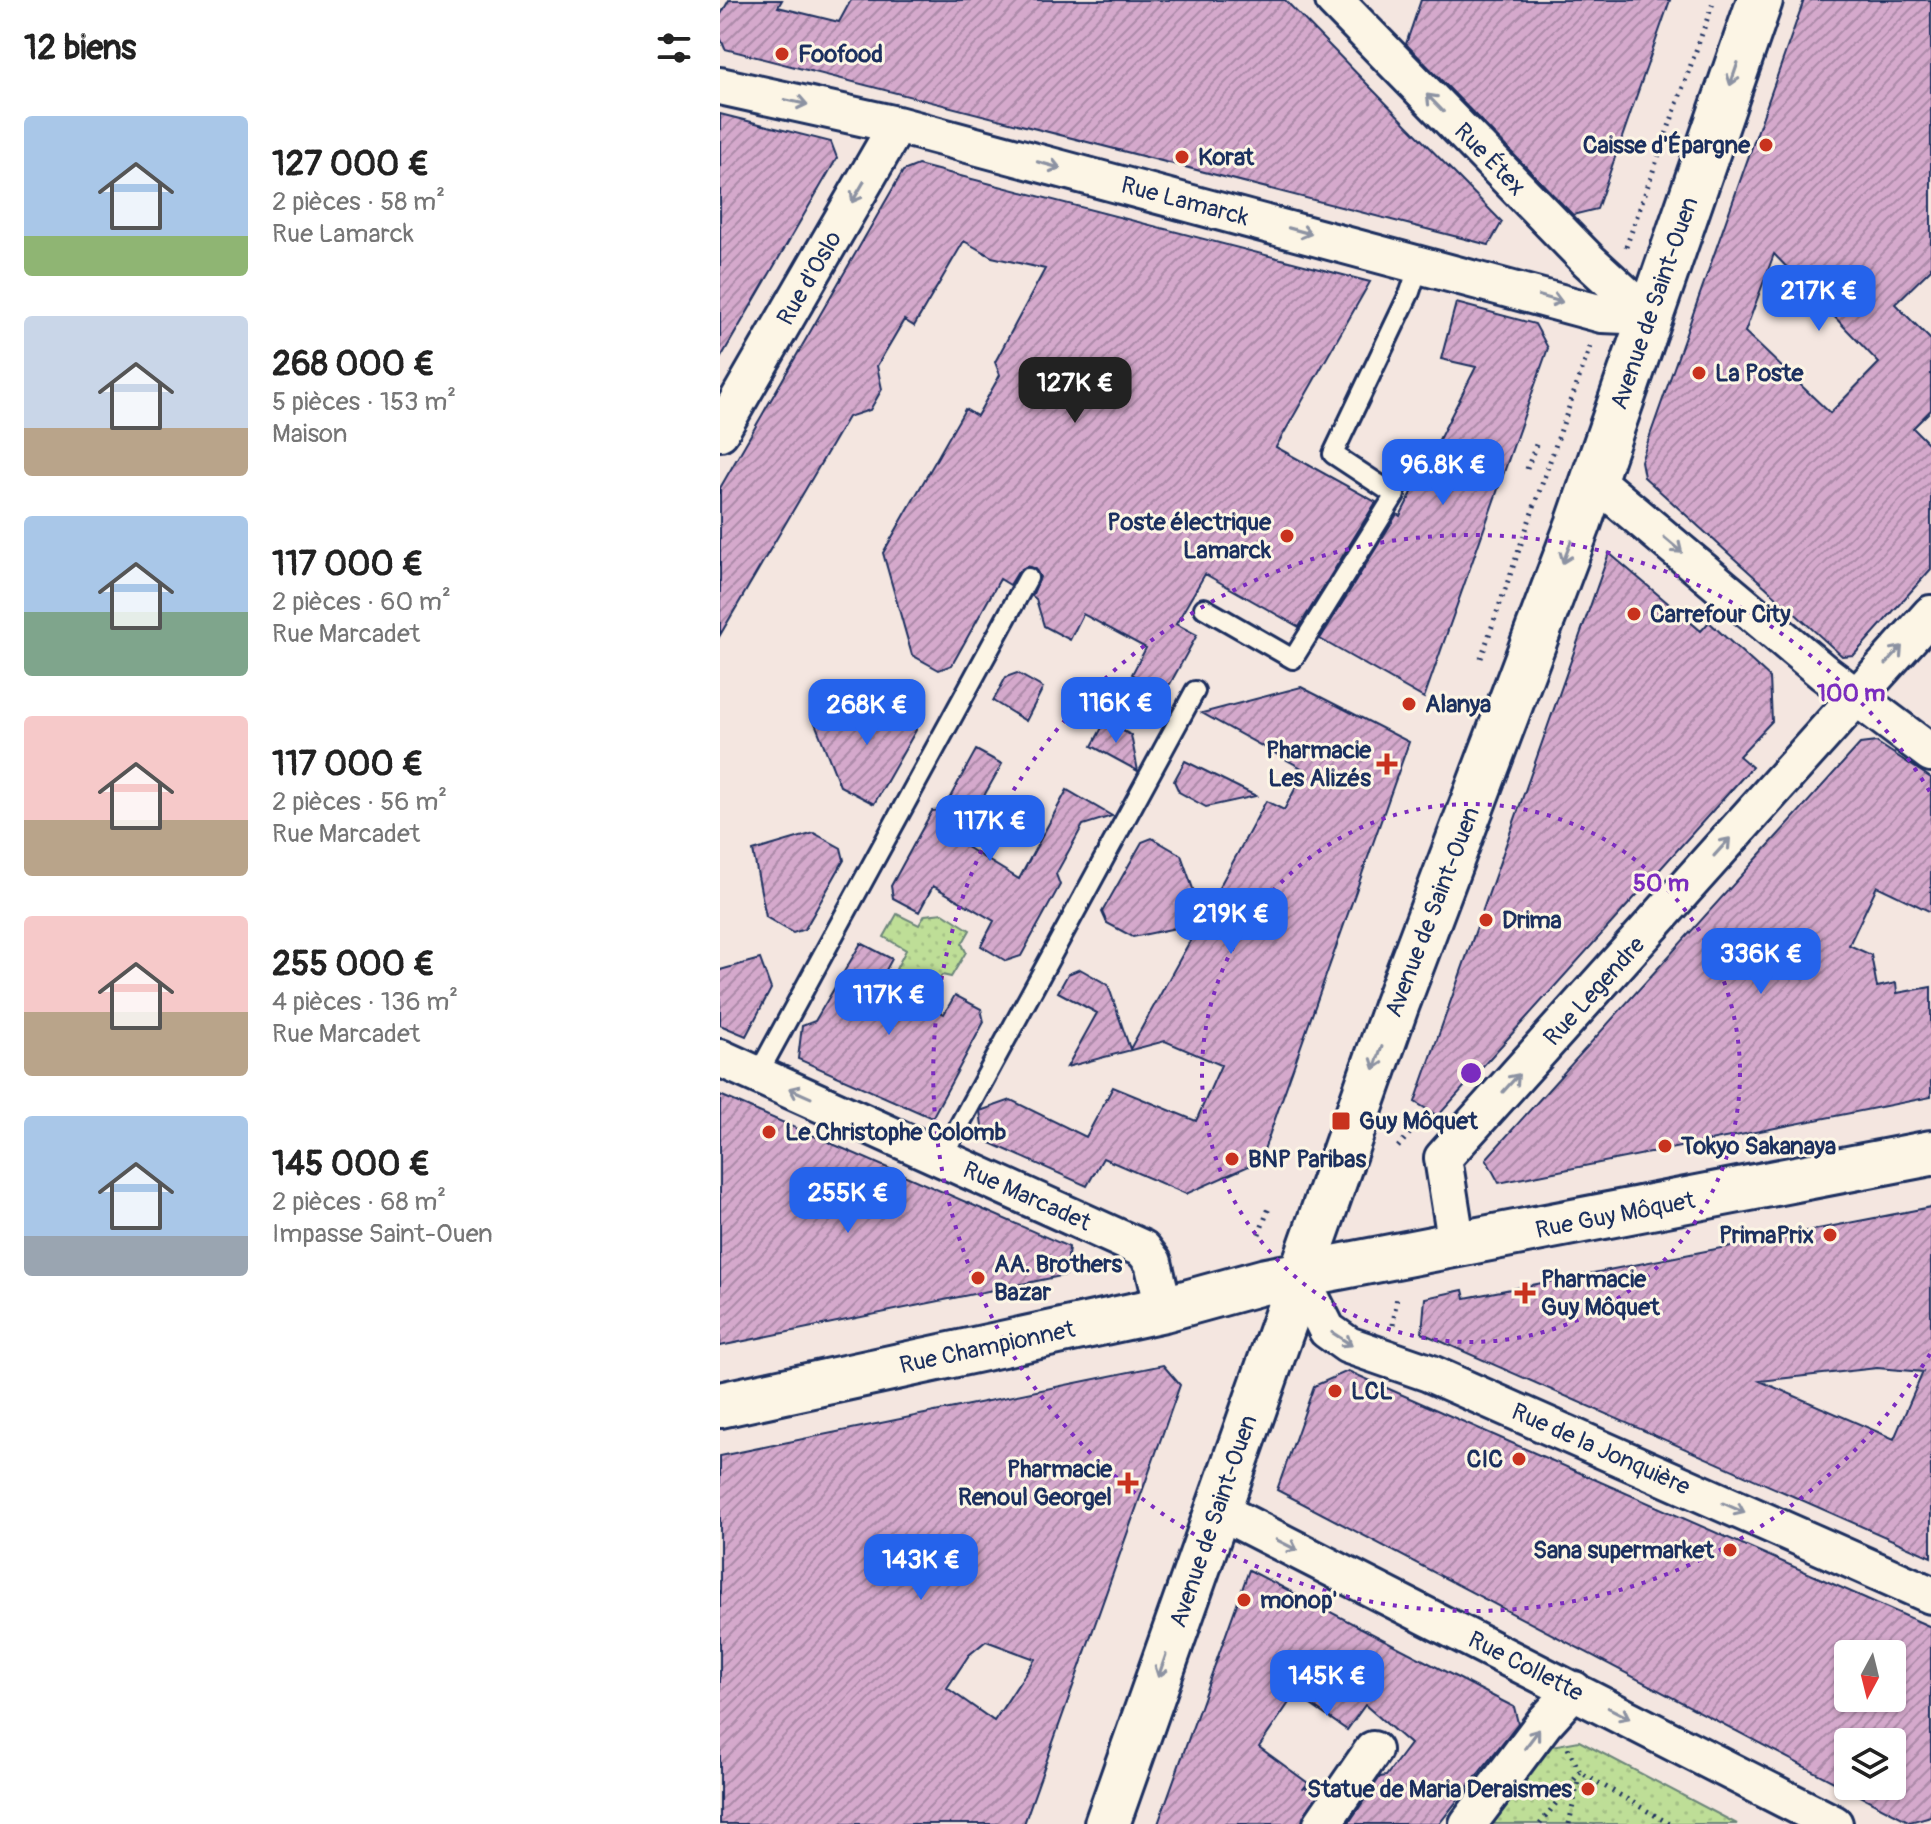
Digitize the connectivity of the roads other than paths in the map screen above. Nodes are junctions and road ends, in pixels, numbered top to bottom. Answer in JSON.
{"nodes":[{"id":1,"x":1334,"y":0,"type":"edge"},
{"id":2,"x":1760,"y":0,"type":"edge"},
{"id":3,"x":720,"y":86,"type":"edge"},
{"id":4,"x":897,"y":125,"type":"junction"},
{"id":5,"x":1420,"y":262,"type":"junction"},
{"id":6,"x":1649,"y":316,"type":"junction"},
{"id":7,"x":720,"y":432,"type":"edge"},
{"id":8,"x":1592,"y":478,"type":"junction"},
{"id":9,"x":1028,"y":578,"type":"dead end"},
{"id":10,"x":1204,"y":608,"type":"dead end"},
{"id":11,"x":1931,"y":614,"type":"edge"},
{"id":12,"x":1195,"y":691,"type":"dead end"},
{"id":13,"x":1856,"y":696,"type":"junction"},
{"id":14,"x":1931,"y":753,"type":"edge"},
{"id":15,"x":720,"y":1058,"type":"edge"},
{"id":16,"x":758,"y":1074,"type":"junction"},
{"id":17,"x":1931,"y":1153,"type":"edge"},
{"id":18,"x":942,"y":1157,"type":"junction"},
{"id":19,"x":1457,"y":1246,"type":"junction"},
{"id":20,"x":1300,"y":1276,"type":"junction"},
{"id":21,"x":1164,"y":1309,"type":"junction"},
{"id":22,"x":720,"y":1405,"type":"edge"},
{"id":23,"x":1218,"y":1510,"type":"junction"},
{"id":24,"x":1931,"y":1595,"type":"edge"},
{"id":25,"x":1574,"y":1690,"type":"junction"},
{"id":26,"x":1373,"y":1750,"type":"dead end"},
{"id":27,"x":1107,"y":1824,"type":"edge"},
{"id":28,"x":1322,"y":1824,"type":"edge"},
{"id":29,"x":1468,"y":1824,"type":"edge"},
{"id":30,"x":1834,"y":1824,"type":"edge"}],
"edges":[{"from":6,"to":1,"type":"street","name":"Rue Étex","one_way":true},
{"from":2,"to":6,"type":"main road","name":"Avenue de Saint-Ouen","one_way":true},
{"from":3,"to":4,"type":"street","name":"Rue Lamarck","one_way":true},
{"from":4,"to":5,"type":"street","name":"Rue Lamarck","one_way":true},
{"from":4,"to":7,"type":"street","name":"Rue d'Oslo","one_way":true},
{"from":5,"to":6,"type":"street","name":"Rue Lamarck","one_way":true},
{"from":5,"to":10,"type":"lane"},
{"from":6,"to":8,"type":"main road","name":"Avenue de Saint-Ouen"},
{"from":8,"to":13,"type":"street","one_way":true},
{"from":8,"to":20,"type":"main road","name":"Avenue de Saint-Ouen","one_way":true},
{"from":9,"to":16,"type":"lane"},
{"from":13,"to":11,"type":"street","name":"Rue Legendre","one_way":true},
{"from":12,"to":18,"type":"lane"},
{"from":13,"to":14,"type":"street"},
{"from":19,"to":13,"type":"street","name":"Rue Legendre","one_way":true},
{"from":15,"to":16,"type":"street","name":"Rue Marcadet"},
{"from":18,"to":16,"type":"street","name":"Rue Marcadet","one_way":true},
{"from":17,"to":19,"type":"main road","name":"Rue Guy Môquet"},
{"from":18,"to":21,"type":"street","name":"Rue Marcadet"},
{"from":19,"to":20,"type":"main road","name":"Rue Guy Môquet"},
{"from":20,"to":21,"type":"main road","name":"Rue Championnet"},
{"from":20,"to":23,"type":"main road","name":"Avenue de Saint-Ouen"},
{"from":20,"to":24,"type":"street","name":"Rue de la Jonquière","one_way":true},
{"from":21,"to":22,"type":"main road","name":"Rue Championnet"},
{"from":23,"to":25,"type":"street","name":"Rue Collette","one_way":true},
{"from":23,"to":27,"type":"main road","name":"Avenue de Saint-Ouen","one_way":true},
{"from":29,"to":25,"type":"street","one_way":true},
{"from":25,"to":30,"type":"street","name":"Rue Collette","one_way":true},
{"from":26,"to":28,"type":"street"}]}
